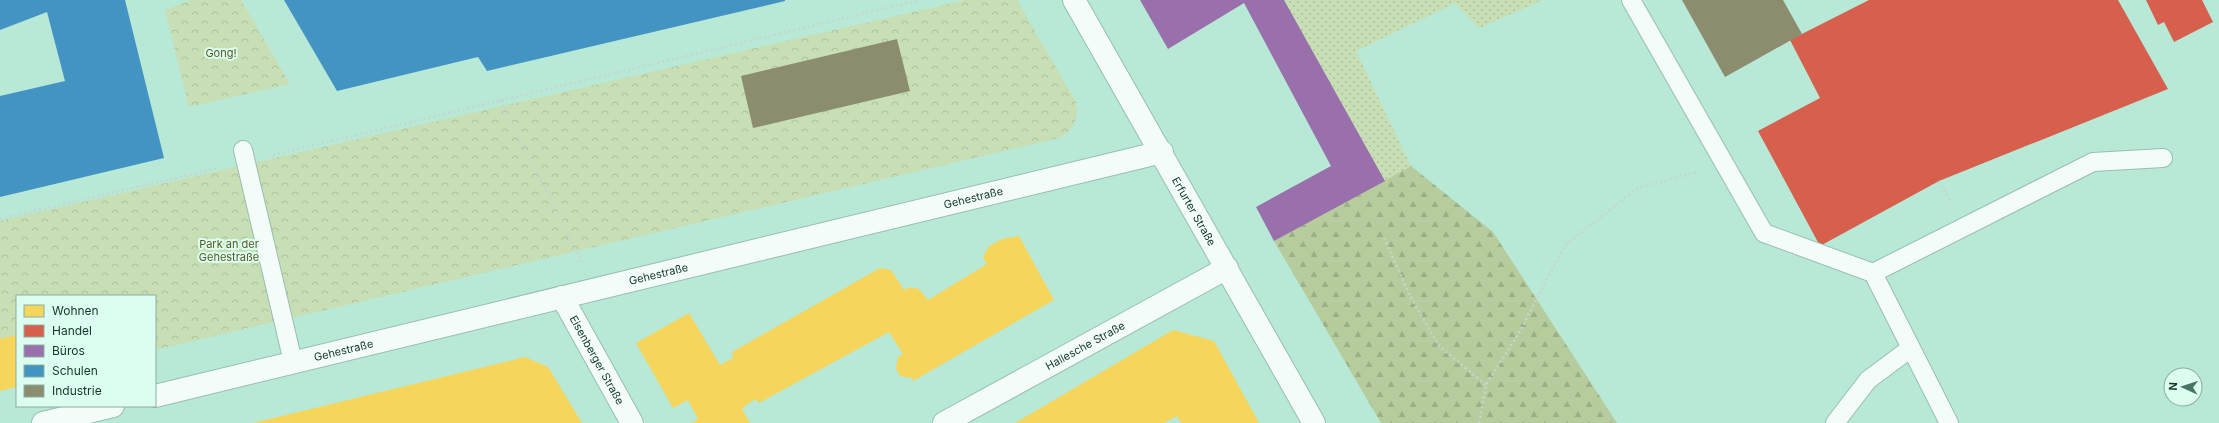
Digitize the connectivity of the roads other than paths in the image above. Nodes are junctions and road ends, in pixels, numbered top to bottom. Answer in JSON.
{"nodes":[{"id":1,"x":1074,"y":0,"type":"edge"},
{"id":2,"x":1631,"y":0,"type":"edge"},
{"id":3,"x":1162,"y":152,"type":"junction"},
{"id":4,"x":244,"y":155,"type":"road end"},
{"id":5,"x":2163,"y":158,"type":"dead end"},
{"id":6,"x":1227,"y":268,"type":"junction"},
{"id":7,"x":1873,"y":273,"type":"junction"},
{"id":8,"x":562,"y":297,"type":"junction"},
{"id":9,"x":1911,"y":348,"type":"junction"},
{"id":10,"x":293,"y":362,"type":"junction"},
{"id":11,"x":156,"y":396,"type":"edge"},
{"id":12,"x":110,"y":407,"type":"edge"},
{"id":13,"x":43,"y":423,"type":"edge"},
{"id":14,"x":632,"y":423,"type":"edge"},
{"id":15,"x":944,"y":423,"type":"edge"},
{"id":16,"x":1314,"y":423,"type":"edge"},
{"id":17,"x":1836,"y":423,"type":"edge"},
{"id":18,"x":1949,"y":423,"type":"edge"}],
"edges":[{"from":1,"to":3,"type":"street","name":"Erfurter Straße"},
{"from":2,"to":7,"type":"lane"},
{"from":3,"to":6,"type":"street","name":"Erfurter Straße"},
{"from":3,"to":8,"type":"street","name":"Gehestraße"},
{"from":4,"to":10,"type":"lane"},
{"from":5,"to":7,"type":"lane"},
{"from":6,"to":15,"type":"street","name":"Hallesche Straße"},
{"from":6,"to":16,"type":"street","name":"Erfurter Straße"},
{"from":7,"to":9,"type":"lane"},
{"from":8,"to":10,"type":"street","name":"Gehestraße"},
{"from":8,"to":14,"type":"street","name":"Eisenberger Straße"},
{"from":9,"to":17,"type":"lane"},
{"from":9,"to":18,"type":"lane"},
{"from":10,"to":11,"type":"street","name":"Gehestraße"},
{"from":12,"to":13,"type":"street"}]}
